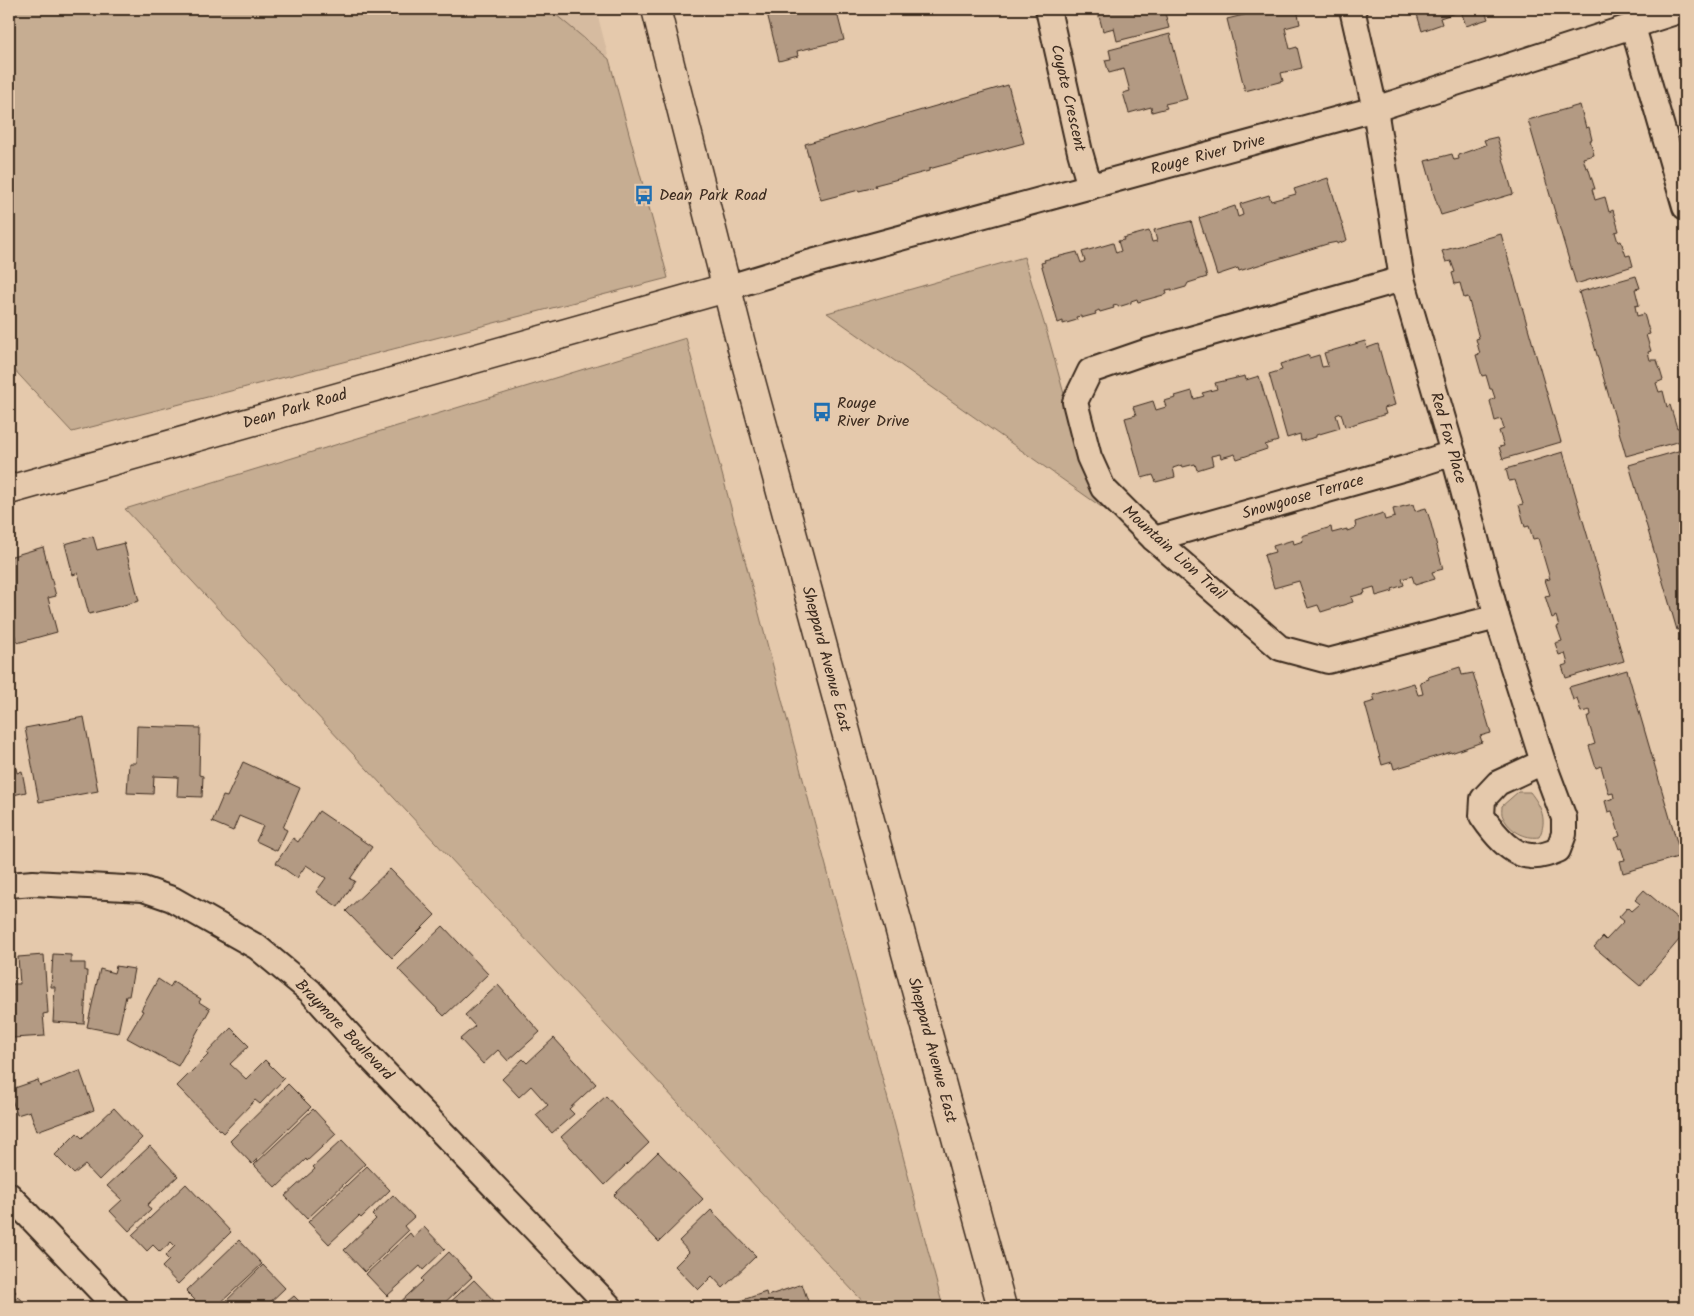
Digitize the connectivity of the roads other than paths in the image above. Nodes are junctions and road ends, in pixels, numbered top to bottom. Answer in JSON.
{"nodes":[{"id":1,"x":656,"y":9,"type":"edge"},
{"id":2,"x":1048,"y":9,"type":"edge"},
{"id":3,"x":1352,"y":9,"type":"edge"},
{"id":4,"x":1685,"y":9,"type":"edge"},
{"id":5,"x":1633,"y":27,"type":"junction"},
{"id":6,"x":1375,"y":109,"type":"junction"},
{"id":7,"x":1090,"y":187,"type":"junction"},
{"id":8,"x":1685,"y":207,"type":"edge"},
{"id":9,"x":1402,"y":279,"type":"junction"},
{"id":10,"x":726,"y":288,"type":"junction"},
{"id":11,"x":1453,"y":453,"type":"junction"},
{"id":12,"x":9,"y":490,"type":"edge"},
{"id":13,"x":1154,"y":539,"type":"junction"},
{"id":14,"x":1497,"y":617,"type":"junction"},
{"id":15,"x":1543,"y":762,"type":"dead end"},
{"id":16,"x":9,"y":885,"type":"edge"},
{"id":17,"x":9,"y":1195,"type":"edge"},
{"id":18,"x":116,"y":1307,"type":"edge"},
{"id":19,"x":610,"y":1307,"type":"edge"},
{"id":20,"x":1002,"y":1307,"type":"edge"}],
"edges":[{"from":1,"to":10,"type":"main road","name":"Sheppard Avenue East"},
{"from":2,"to":7,"type":"street","name":"Coyote Crescent"},
{"from":3,"to":6,"type":"street","name":"Red Fox Place"},
{"from":4,"to":5,"type":"street","name":"Rouge River Drive"},
{"from":5,"to":6,"type":"street","name":"Rouge River Drive"},
{"from":5,"to":8,"type":"street"},
{"from":6,"to":7,"type":"street","name":"Rouge River Drive"},
{"from":6,"to":9,"type":"street","name":"Red Fox Place"},
{"from":7,"to":10,"type":"street","name":"Rouge River Drive"},
{"from":9,"to":11,"type":"street","name":"Red Fox Place"},
{"from":9,"to":13,"type":"street","name":"Mountain Lion Trail"},
{"from":10,"to":12,"type":"main road","name":"Dean Park Road"},
{"from":10,"to":20,"type":"main road","name":"Sheppard Avenue East"},
{"from":11,"to":13,"type":"street","name":"Snowgoose Terrace"},
{"from":11,"to":14,"type":"street","name":"Red Fox Place"},
{"from":13,"to":14,"type":"street","name":"Mountain Lion Trail"},
{"from":14,"to":15,"type":"street","name":"Red Fox Place"},
{"from":16,"to":19,"type":"street","name":"Braymore Boulevard"},
{"from":17,"to":18,"type":"street"}]}
